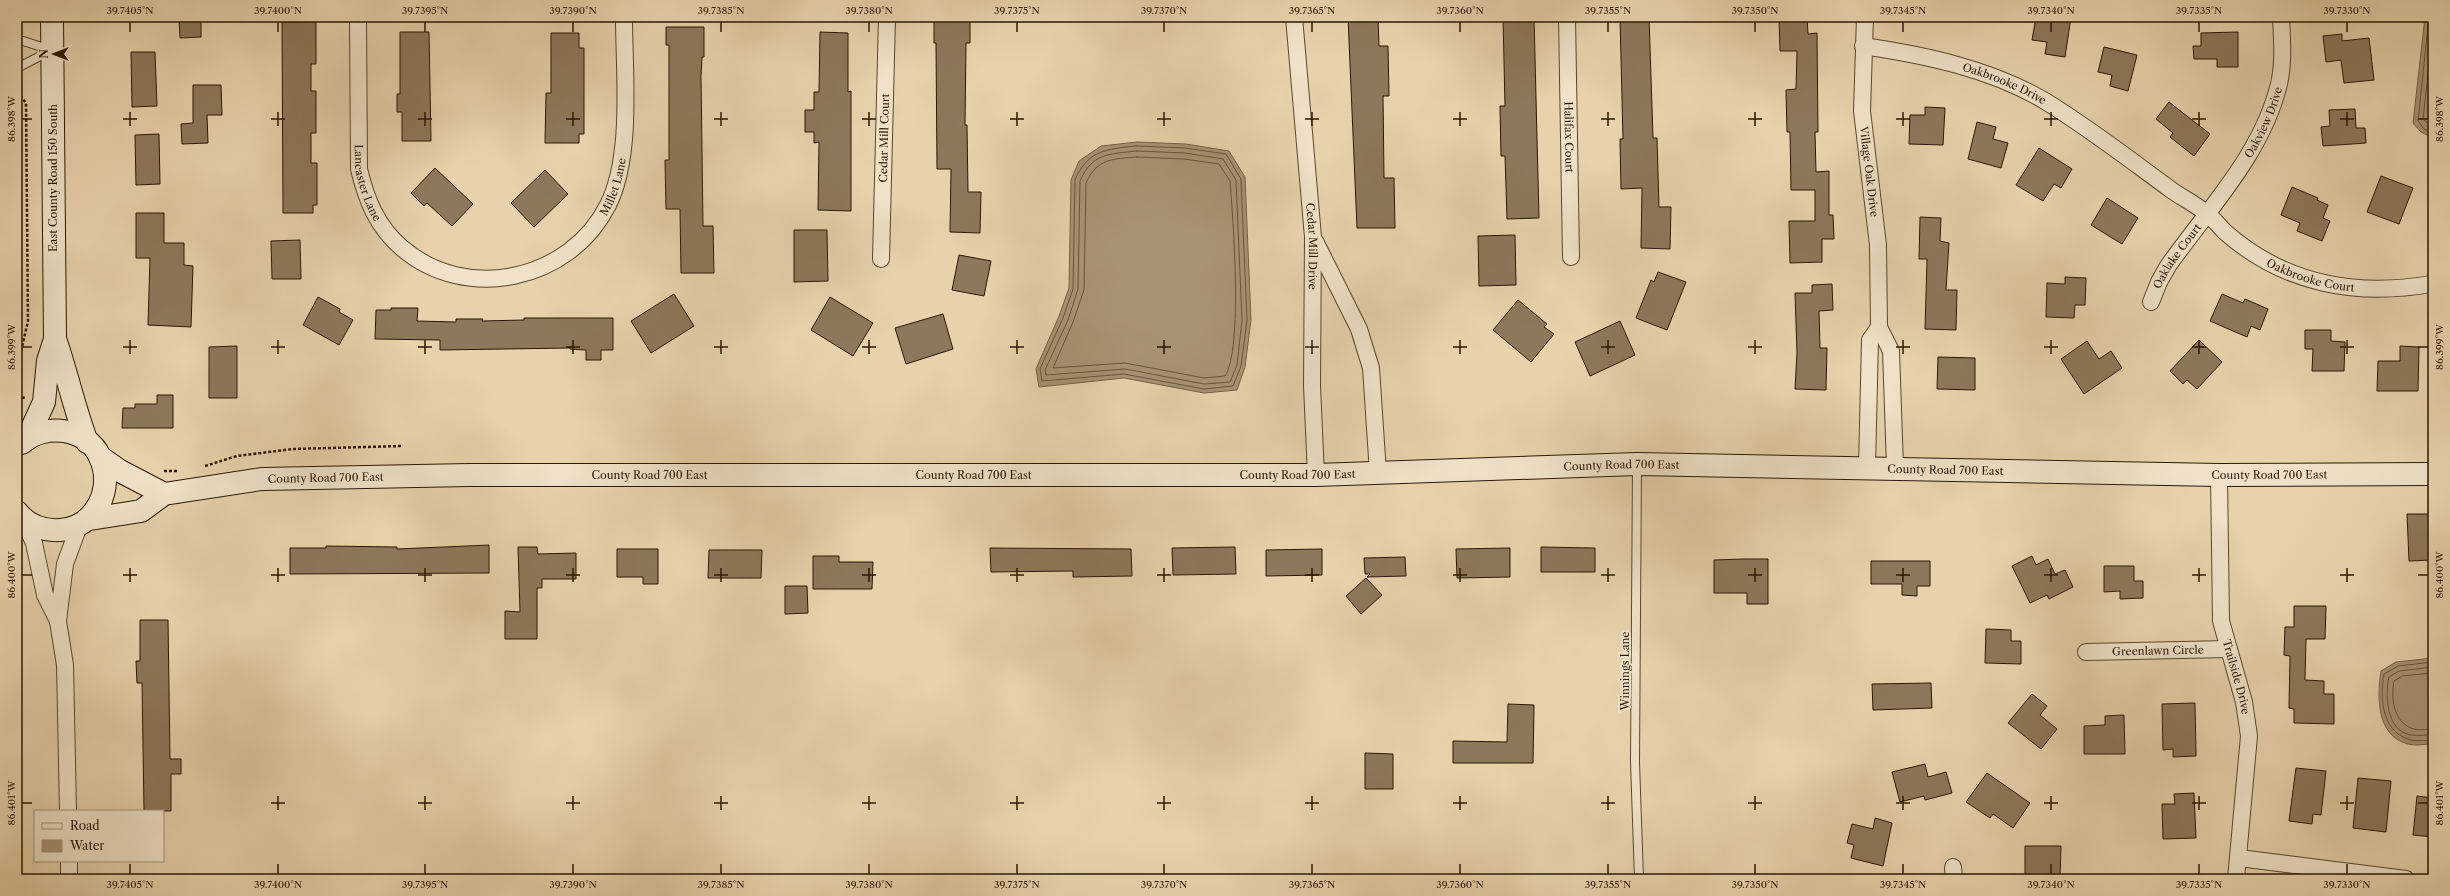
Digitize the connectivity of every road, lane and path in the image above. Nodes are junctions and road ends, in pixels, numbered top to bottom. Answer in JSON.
{"nodes":[{"id":1,"x":52,"y":17,"type":"edge"},
{"id":2,"x":358,"y":17,"type":"edge"},
{"id":3,"x":624,"y":17,"type":"edge"},
{"id":4,"x":887,"y":17,"type":"edge"},
{"id":5,"x":1294,"y":17,"type":"edge"},
{"id":6,"x":1567,"y":17,"type":"edge"},
{"id":7,"x":1865,"y":17,"type":"edge"},
{"id":8,"x":2280,"y":17,"type":"edge"},
{"id":9,"x":17,"y":39,"type":"edge"},
{"id":10,"x":1863,"y":46,"type":"junction"},
{"id":11,"x":52,"y":50,"type":"junction"},
{"id":12,"x":17,"y":68,"type":"edge"},
{"id":13,"x":17,"y":92,"type":"edge"},
{"id":14,"x":2207,"y":214,"type":"junction"},
{"id":15,"x":1313,"y":238,"type":"junction"},
{"id":16,"x":1571,"y":257,"type":"dead end"},
{"id":17,"x":881,"y":259,"type":"dead end"},
{"id":18,"x":485,"y":278,"type":"joint"},
{"id":19,"x":2430,"y":284,"type":"dead end"},
{"id":20,"x":2151,"y":302,"type":"dead end"},
{"id":21,"x":1879,"y":327,"type":"junction"},
{"id":22,"x":55,"y":340,"type":"junction"},
{"id":23,"x":17,"y":369,"type":"edge"},
{"id":24,"x":17,"y":396,"type":"edge"},
{"id":25,"x":44,"y":402,"type":"junction"},
{"id":26,"x":20,"y":445,"type":"edge"},
{"id":27,"x":401,"y":446,"type":"dead end"},
{"id":28,"x":94,"y":449,"type":"junction"},
{"id":29,"x":1637,"y":464,"type":"junction"},
{"id":30,"x":203,"y":467,"type":"dead end"},
{"id":31,"x":1867,"y":467,"type":"junction"},
{"id":32,"x":1895,"y":467,"type":"junction"},
{"id":33,"x":158,"y":469,"type":"dead end"},
{"id":34,"x":180,"y":470,"type":"dead end"},
{"id":35,"x":1378,"y":473,"type":"junction"},
{"id":36,"x":2219,"y":474,"type":"junction"},
{"id":37,"x":2433,"y":474,"type":"edge"},
{"id":38,"x":1316,"y":475,"type":"junction"},
{"id":39,"x":164,"y":494,"type":"junction"},
{"id":40,"x":20,"y":516,"type":"edge"},
{"id":41,"x":85,"y":523,"type":"junction"},
{"id":42,"x":58,"y":621,"type":"junction"},
{"id":43,"x":2229,"y":649,"type":"junction"},
{"id":44,"x":2086,"y":652,"type":"dead end"},
{"id":45,"x":68,"y":810,"type":"edge"},
{"id":46,"x":2239,"y":858,"type":"junction"},
{"id":47,"x":69,"y":862,"type":"edge"},
{"id":48,"x":69,"y":879,"type":"edge"},
{"id":49,"x":1639,"y":879,"type":"edge"},
{"id":50,"x":2236,"y":879,"type":"edge"},
{"id":51,"x":2406,"y":879,"type":"edge"}],
"edges":[{"from":1,"to":11,"type":"main road","name":"East County Road 150 South"},
{"from":2,"to":18,"type":"street","name":"Lancaster Lane"},
{"from":3,"to":18,"type":"street","name":"Millet Lane"},
{"from":4,"to":17,"type":"street","name":"Cedar Mill Court"},
{"from":5,"to":15,"type":"street","name":"Cedar Mill Drive"},
{"from":6,"to":16,"type":"street","name":"Halifax Court"},
{"from":7,"to":10,"type":"street","name":"Village Oak Drive"},
{"from":8,"to":14,"type":"street","name":"Oakview Drive"},
{"from":9,"to":11,"type":"lane"},
{"from":10,"to":14,"type":"street","name":"Oakbrooke Drive"},
{"from":10,"to":21,"type":"street","name":"Village Oak Drive"},
{"from":11,"to":12,"type":"lane"},
{"from":11,"to":22,"type":"main road","name":"East County Road 150 South"},
{"from":13,"to":23,"type":"path"},
{"from":14,"to":19,"type":"street","name":"Oakbrooke Court"},
{"from":14,"to":20,"type":"street","name":"Oaklake Court"},
{"from":15,"to":35,"type":"street"},
{"from":15,"to":38,"type":"street","name":"Cedar Mill Drive"},
{"from":21,"to":31,"type":"street","name":"Village Oak Drive"},
{"from":21,"to":32,"type":"street","name":"Village Oak Drive"},
{"from":22,"to":25,"type":"main road","name":"East County Road 150 South"},
{"from":22,"to":28,"type":"main road","name":"East County Road 150 South"},
{"from":24,"to":25,"type":"path"},
{"from":25,"to":26,"type":"main road","name":"East County Road 150 South"},
{"from":26,"to":28,"type":"main road"},
{"from":27,"to":30,"type":"path"},
{"from":28,"to":39,"type":"main road"},
{"from":28,"to":41,"type":"main road","name":"East County Road 150 South"},
{"from":29,"to":31,"type":"main road","name":"County Road 700 East"},
{"from":29,"to":35,"type":"main road","name":"County Road 700 East"},
{"from":29,"to":49,"type":"lane","name":"Winnings Lane"},
{"from":31,"to":32,"type":"main road","name":"County Road 700 East"},
{"from":32,"to":36,"type":"main road","name":"County Road 700 East"},
{"from":33,"to":34,"type":"path"},
{"from":35,"to":38,"type":"main road","name":"County Road 700 East"},
{"from":36,"to":37,"type":"main road","name":"County Road 700 East"},
{"from":36,"to":43,"type":"street","name":"Trailside Drive"},
{"from":38,"to":39,"type":"main road","name":"County Road 700 East"},
{"from":39,"to":41,"type":"main road","name":"County Road 700 East"},
{"from":40,"to":41,"type":"main road","name":"County Road 700 East"},
{"from":40,"to":42,"type":"street"},
{"from":41,"to":42,"type":"street"},
{"from":42,"to":45,"type":"street"},
{"from":43,"to":44,"type":"street","name":"Greenlawn Circle"},
{"from":43,"to":46,"type":"street","name":"Trailside Drive"},
{"from":46,"to":50,"type":"street","name":"Trailside Drive"},
{"from":46,"to":51,"type":"street"},
{"from":47,"to":48,"type":"street"}]}
